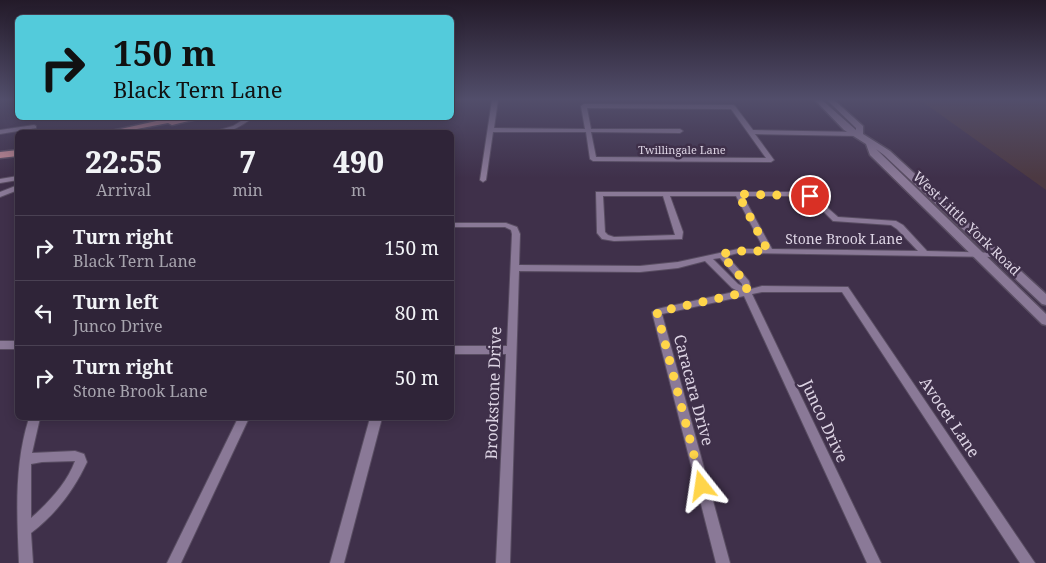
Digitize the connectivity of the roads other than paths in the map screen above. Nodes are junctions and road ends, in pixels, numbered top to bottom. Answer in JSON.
{"nodes":[{"id":1,"x":149,"y":126,"type":"edge"},
{"id":2,"x":154,"y":126,"type":"edge"},
{"id":3,"x":491,"y":126,"type":"edge"},
{"id":4,"x":587,"y":126,"type":"edge"},
{"id":5,"x":748,"y":126,"type":"edge"},
{"id":6,"x":846,"y":126,"type":"edge"},
{"id":7,"x":858,"y":126,"type":"edge"},
{"id":8,"x":135,"y":130,"type":"edge"},
{"id":9,"x":491,"y":130,"type":"junction"},
{"id":10,"x":588,"y":130,"type":"junction"},
{"id":11,"x":15,"y":131,"type":"edge"},
{"id":12,"x":680,"y":131,"type":"dead end"},
{"id":13,"x":0,"y":132,"type":"edge"},
{"id":14,"x":752,"y":132,"type":"junction"},
{"id":15,"x":859,"y":134,"type":"junction"},
{"id":16,"x":870,"y":144,"type":"junction"},
{"id":17,"x":15,"y":148,"type":"edge"},
{"id":18,"x":0,"y":150,"type":"edge"},
{"id":19,"x":15,"y":153,"type":"edge"},
{"id":20,"x":0,"y":155,"type":"edge"},
{"id":21,"x":594,"y":159,"type":"joint"},
{"id":22,"x":15,"y":178,"type":"edge"},
{"id":23,"x":483,"y":180,"type":"dead end"},
{"id":24,"x":0,"y":181,"type":"edge"},
{"id":25,"x":15,"y":188,"type":"edge"},
{"id":26,"x":666,"y":194,"type":"junction"},
{"id":27,"x":738,"y":194,"type":"junction"},
{"id":28,"x":0,"y":195,"type":"edge"},
{"id":29,"x":597,"y":197,"type":"joint"},
{"id":30,"x":454,"y":225,"type":"edge"},
{"id":31,"x":510,"y":227,"type":"joint"},
{"id":32,"x":607,"y":237,"type":"joint"},
{"id":33,"x":768,"y":251,"type":"junction"},
{"id":34,"x":923,"y":252,"type":"junction"},
{"id":35,"x":721,"y":254,"type":"junction"},
{"id":36,"x":977,"y":254,"type":"junction"},
{"id":37,"x":996,"y":254,"type":"junction"},
{"id":38,"x":707,"y":258,"type":"junction"},
{"id":39,"x":514,"y":268,"type":"junction"},
{"id":40,"x":747,"y":292,"type":"junction"},
{"id":41,"x":1046,"y":301,"type":"edge"},
{"id":42,"x":1046,"y":321,"type":"edge"},
{"id":43,"x":0,"y":345,"type":"edge"},
{"id":44,"x":15,"y":345,"type":"edge"},
{"id":45,"x":454,"y":350,"type":"edge"},
{"id":46,"x":512,"y":350,"type":"junction"},
{"id":47,"x":33,"y":420,"type":"edge"},
{"id":48,"x":242,"y":420,"type":"edge"},
{"id":49,"x":375,"y":420,"type":"edge"},
{"id":50,"x":26,"y":460,"type":"junction"},
{"id":51,"x":25,"y":530,"type":"junction"},
{"id":52,"x":26,"y":563,"type":"edge"},
{"id":53,"x":174,"y":563,"type":"edge"},
{"id":54,"x":337,"y":563,"type":"edge"},
{"id":55,"x":503,"y":563,"type":"edge"},
{"id":56,"x":723,"y":563,"type":"edge"},
{"id":57,"x":874,"y":563,"type":"edge"},
{"id":58,"x":1028,"y":563,"type":"edge"}],
"edges":[{"from":1,"to":8,"type":"main road"},
{"from":2,"to":8,"type":"main road"},
{"from":3,"to":9,"type":"street"},
{"from":4,"to":10,"type":"street"},
{"from":5,"to":14,"type":"street"},
{"from":6,"to":15,"type":"main road","name":"West Little York Road"},
{"from":7,"to":15,"type":"main road","name":"West Little York Road"},
{"from":9,"to":10,"type":"street"},
{"from":9,"to":23,"type":"street"},
{"from":10,"to":12,"type":"street"},
{"from":10,"to":21,"type":"street"},
{"from":11,"to":13,"type":"street"},
{"from":14,"to":15,"type":"street"},
{"from":14,"to":21,"type":"street","name":"Twillingale Lane"},
{"from":15,"to":16,"type":"main road","name":"West Little York Road"},
{"from":16,"to":36,"type":"main road","name":"West Little York Road"},
{"from":16,"to":37,"type":"main road","name":"West Little York Road"},
{"from":17,"to":18,"type":"main road"},
{"from":19,"to":20,"type":"main road"},
{"from":22,"to":24,"type":"street"},
{"from":25,"to":28,"type":"street"},
{"from":26,"to":27,"type":"street"},
{"from":26,"to":29,"type":"street"},
{"from":26,"to":32,"type":"street"},
{"from":27,"to":33,"type":"street"},
{"from":27,"to":34,"type":"street"},
{"from":29,"to":32,"type":"street"},
{"from":30,"to":31,"type":"street"},
{"from":31,"to":39,"type":"street","name":"Brookstone Drive"},
{"from":33,"to":34,"type":"street","name":"Stone Brook Lane"},
{"from":33,"to":35,"type":"street","name":"Stone Brook Lane"},
{"from":34,"to":36,"type":"street","name":"Stone Brook Lane"},
{"from":35,"to":38,"type":"street","name":"Stone Brook Lane"},
{"from":35,"to":40,"type":"street","name":"Junco Drive"},
{"from":36,"to":37,"type":"street","name":"Stone Brook Lane"},
{"from":36,"to":42,"type":"main road","name":"West Little York Road"},
{"from":37,"to":41,"type":"main road","name":"West Little York Road"},
{"from":38,"to":39,"type":"street","name":"Stone Brook Lane"},
{"from":38,"to":40,"type":"street","name":"Junco Drive"},
{"from":39,"to":46,"type":"street","name":"Brookstone Drive"},
{"from":40,"to":56,"type":"street","name":"Caracara Drive"},
{"from":40,"to":57,"type":"street","name":"Junco Drive"},
{"from":40,"to":58,"type":"street","name":"Avocet Lane"},
{"from":43,"to":44,"type":"street"},
{"from":45,"to":46,"type":"street"},
{"from":46,"to":55,"type":"street","name":"Brookstone Drive"},
{"from":47,"to":50,"type":"street"},
{"from":48,"to":53,"type":"street"},
{"from":49,"to":54,"type":"street"},
{"from":50,"to":51,"type":"street"},
{"from":50,"to":51,"type":"street"},
{"from":51,"to":52,"type":"street"}]}
